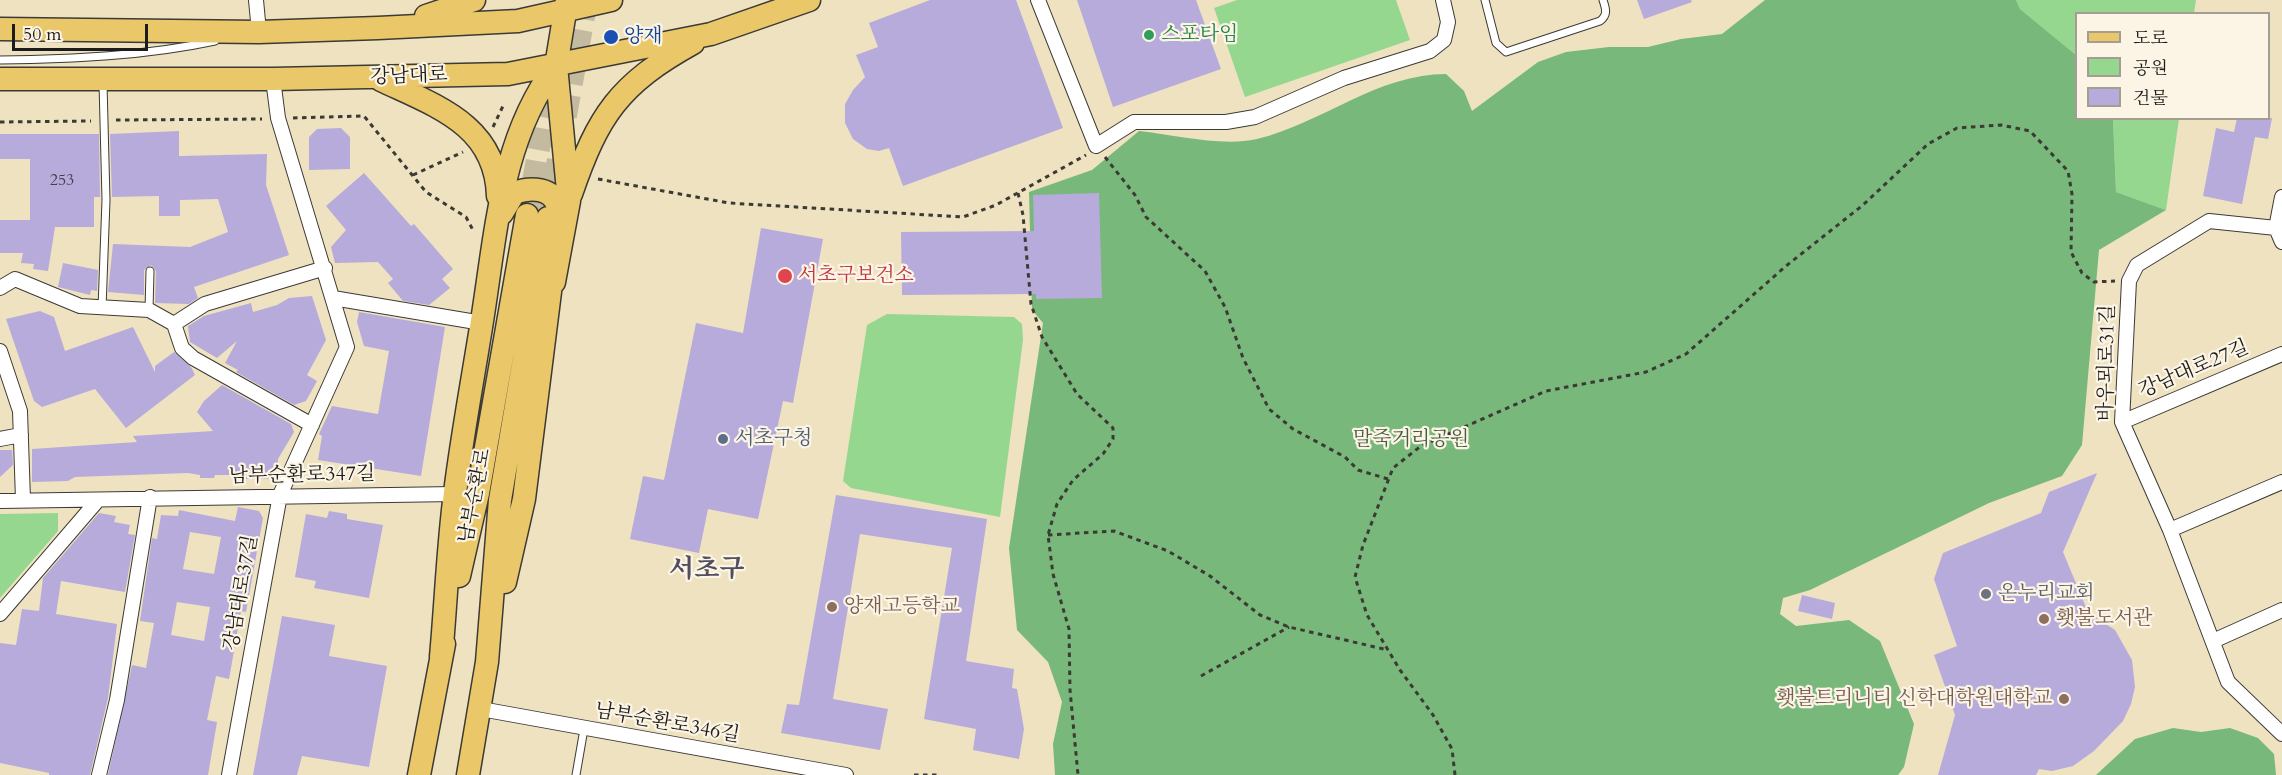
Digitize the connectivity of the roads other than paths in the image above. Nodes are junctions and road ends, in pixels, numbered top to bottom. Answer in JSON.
{"nodes":[{"id":1,"x":256,"y":0,"type":"edge"},
{"id":2,"x":474,"y":0,"type":"edge"},
{"id":3,"x":612,"y":0,"type":"edge"},
{"id":4,"x":809,"y":0,"type":"edge"},
{"id":5,"x":1038,"y":0,"type":"edge"},
{"id":6,"x":1443,"y":0,"type":"edge"},
{"id":7,"x":1485,"y":0,"type":"edge"},
{"id":8,"x":1603,"y":0,"type":"edge"},
{"id":9,"x":569,"y":4,"type":"edge"},
{"id":10,"x":378,"y":28,"type":"junction"},
{"id":11,"x":0,"y":29,"type":"edge"},
{"id":12,"x":259,"y":32,"type":"junction"},
{"id":13,"x":711,"y":34,"type":"junction"},
{"id":14,"x":0,"y":60,"type":"edge"},
{"id":15,"x":556,"y":66,"type":"junction"},
{"id":16,"x":103,"y":78,"type":"junction"},
{"id":17,"x":378,"y":78,"type":"junction"},
{"id":18,"x":0,"y":79,"type":"edge"},
{"id":19,"x":273,"y":79,"type":"junction"},
{"id":20,"x":2282,"y":197,"type":"edge"},
{"id":21,"x":569,"y":201,"type":"junction"},
{"id":22,"x":498,"y":218,"type":"junction"},
{"id":23,"x":2279,"y":227,"type":"edge"},
{"id":24,"x":2282,"y":242,"type":"edge"},
{"id":25,"x":325,"y":268,"type":"junction"},
{"id":26,"x":150,"y":271,"type":"dead end"},
{"id":27,"x":0,"y":288,"type":"edge"},
{"id":28,"x":333,"y":298,"type":"junction"},
{"id":29,"x":550,"y":304,"type":"junction"},
{"id":30,"x":102,"y":308,"type":"junction"},
{"id":31,"x":149,"y":310,"type":"junction"},
{"id":32,"x":482,"y":323,"type":"junction"},
{"id":33,"x":174,"y":324,"type":"junction"},
{"id":34,"x":0,"y":351,"type":"edge"},
{"id":35,"x":2282,"y":354,"type":"edge"},
{"id":36,"x":2122,"y":422,"type":"junction"},
{"id":37,"x":312,"y":425,"type":"junction"},
{"id":38,"x":21,"y":435,"type":"junction"},
{"id":39,"x":0,"y":439,"type":"edge"},
{"id":40,"x":2282,"y":482,"type":"edge"},
{"id":41,"x":455,"y":494,"type":"junction"},
{"id":42,"x":280,"y":495,"type":"junction"},
{"id":43,"x":150,"y":497,"type":"junction"},
{"id":44,"x":23,"y":500,"type":"junction"},
{"id":45,"x":98,"y":500,"type":"junction"},
{"id":46,"x":0,"y":501,"type":"edge"},
{"id":47,"x":2170,"y":530,"type":"junction"},
{"id":48,"x":2282,"y":610,"type":"edge"},
{"id":49,"x":0,"y":614,"type":"edge"},
{"id":50,"x":2213,"y":641,"type":"junction"},
{"id":51,"x":441,"y":657,"type":"junction"},
{"id":52,"x":487,"y":662,"type":"junction"},
{"id":53,"x":481,"y":709,"type":"junction"},
{"id":54,"x":584,"y":729,"type":"junction"},
{"id":55,"x":2282,"y":734,"type":"edge"},
{"id":56,"x":99,"y":775,"type":"edge"},
{"id":57,"x":229,"y":775,"type":"edge"},
{"id":58,"x":419,"y":775,"type":"edge"},
{"id":59,"x":468,"y":775,"type":"edge"},
{"id":60,"x":576,"y":775,"type":"edge"},
{"id":61,"x":846,"y":775,"type":"edge"}],
"edges":[{"from":1,"to":12,"type":"street"},
{"from":2,"to":10,"type":"main road"},
{"from":3,"to":9,"type":"main road"},
{"from":4,"to":13,"type":"main road","name":"강남대로"},
{"from":5,"to":6,"type":"street"},
{"from":7,"to":8,"type":"lane"},
{"from":9,"to":10,"type":"main road"},
{"from":9,"to":15,"type":"main road"},
{"from":10,"to":12,"type":"main road"},
{"from":11,"to":12,"type":"main road"},
{"from":12,"to":14,"type":"lane"},
{"from":13,"to":15,"type":"main road","name":"강남대로"},
{"from":13,"to":21,"type":"main road"},
{"from":15,"to":17,"type":"main road","name":"강남대로"},
{"from":15,"to":21,"type":"main road"},
{"from":15,"to":22,"type":"main road"},
{"from":16,"to":18,"type":"main road","name":"강남대로"},
{"from":16,"to":19,"type":"main road","name":"강남대로"},
{"from":16,"to":30,"type":"lane"},
{"from":17,"to":19,"type":"main road","name":"강남대로"},
{"from":17,"to":22,"type":"main road"},
{"from":19,"to":25,"type":"street","name":"강남대로37길"},
{"from":20,"to":23,"type":"street"},
{"from":21,"to":29,"type":"main road"},
{"from":22,"to":29,"type":"main road"},
{"from":22,"to":32,"type":"main road"},
{"from":23,"to":24,"type":"street"},
{"from":23,"to":36,"type":"street","name":"바우뫼로31길"},
{"from":25,"to":28,"type":"street","name":"강남대로37길"},
{"from":25,"to":33,"type":"street"},
{"from":26,"to":31,"type":"lane"},
{"from":27,"to":30,"type":"street"},
{"from":28,"to":32,"type":"street"},
{"from":28,"to":37,"type":"street","name":"강남대로37길"},
{"from":29,"to":52,"type":"main road"},
{"from":30,"to":31,"type":"street"},
{"from":31,"to":33,"type":"street"},
{"from":32,"to":41,"type":"main road"},
{"from":33,"to":37,"type":"street"},
{"from":34,"to":38,"type":"street"},
{"from":35,"to":36,"type":"street","name":"강남대로27길"},
{"from":36,"to":47,"type":"street","name":"바우뫼로31길"},
{"from":37,"to":42,"type":"street","name":"강남대로37길"},
{"from":38,"to":39,"type":"street"},
{"from":38,"to":44,"type":"street"},
{"from":40,"to":47,"type":"street"},
{"from":41,"to":42,"type":"street","name":"남부순환로347길"},
{"from":41,"to":51,"type":"main road"},
{"from":42,"to":43,"type":"street","name":"남부순환로347길"},
{"from":42,"to":57,"type":"street","name":"강남대로37길"},
{"from":43,"to":45,"type":"street","name":"남부순환로347길"},
{"from":43,"to":56,"type":"street"},
{"from":44,"to":45,"type":"street","name":"남부순환로347길"},
{"from":44,"to":46,"type":"street","name":"남부순환로347길"},
{"from":45,"to":49,"type":"street"},
{"from":47,"to":50,"type":"street","name":"바우뫼로31길"},
{"from":48,"to":50,"type":"street"},
{"from":50,"to":55,"type":"street"},
{"from":51,"to":52,"type":"main road","name":"남부순환로"},
{"from":51,"to":58,"type":"main road","name":"남부순환로"},
{"from":52,"to":53,"type":"main road","name":"남부순환로"},
{"from":53,"to":54,"type":"street","name":"남부순환로346길"},
{"from":53,"to":59,"type":"main road","name":"남부순환로"},
{"from":54,"to":60,"type":"lane"},
{"from":54,"to":61,"type":"street","name":"남부순환로346길"}]}
